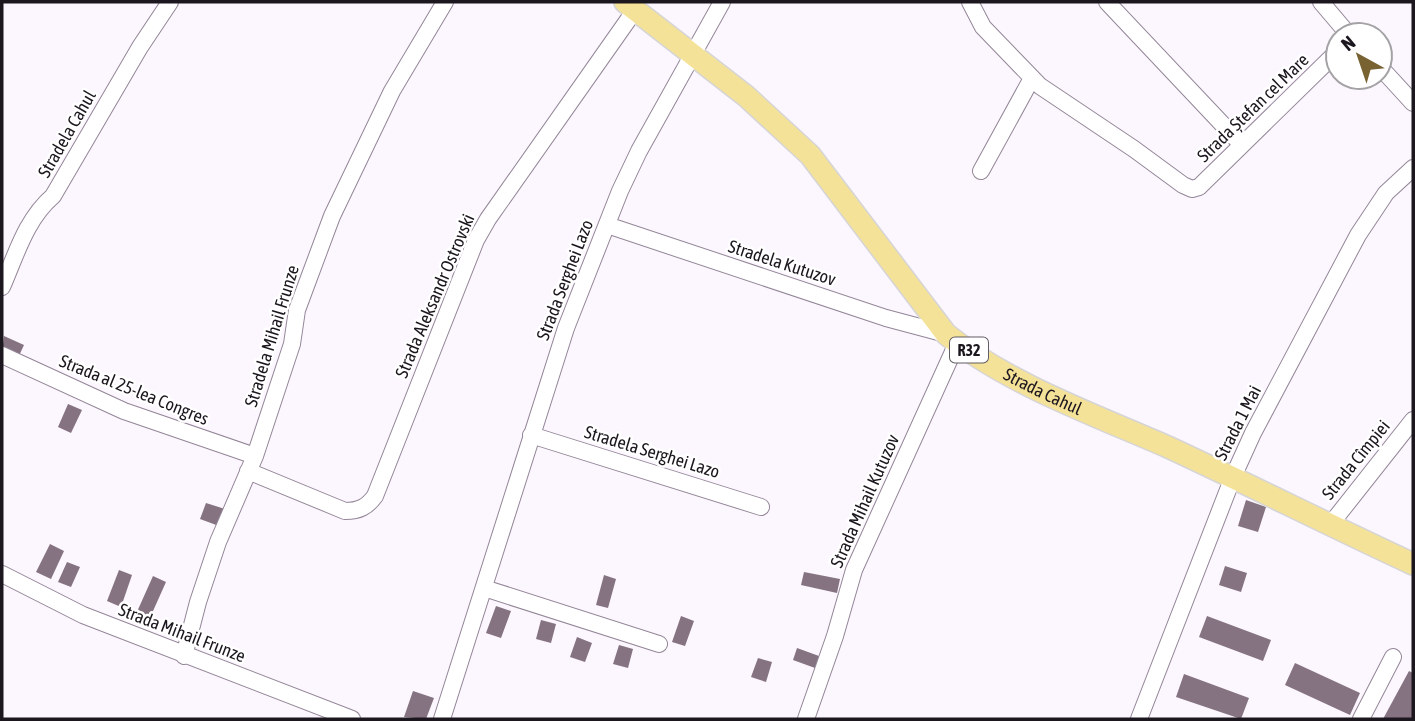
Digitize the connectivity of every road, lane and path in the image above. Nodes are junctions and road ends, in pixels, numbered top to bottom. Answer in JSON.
{"nodes":[{"id":1,"x":170,"y":2,"type":"edge"},
{"id":2,"x":445,"y":2,"type":"edge"},
{"id":3,"x":722,"y":2,"type":"edge"},
{"id":4,"x":1107,"y":2,"type":"edge"},
{"id":5,"x":1321,"y":2,"type":"edge"},
{"id":6,"x":974,"y":4,"type":"edge"},
{"id":7,"x":630,"y":6,"type":"edge"},
{"id":8,"x":1337,"y":21,"type":"edge"},
{"id":9,"x":692,"y":54,"type":"junction"},
{"id":10,"x":1324,"y":65,"type":"edge"},
{"id":11,"x":1032,"y":78,"type":"junction"},
{"id":12,"x":1394,"y":82,"type":"edge"},
{"id":13,"x":1413,"y":103,"type":"edge"},
{"id":14,"x":1242,"y":145,"type":"junction"},
{"id":15,"x":1413,"y":168,"type":"edge"},
{"id":16,"x":981,"y":172,"type":"dead end"},
{"id":17,"x":607,"y":225,"type":"junction"},
{"id":18,"x":2,"y":287,"type":"edge"},
{"id":19,"x":952,"y":339,"type":"junction"},
{"id":20,"x":2,"y":355,"type":"edge"},
{"id":21,"x":1413,"y":420,"type":"edge"},
{"id":22,"x":531,"y":435,"type":"junction"},
{"id":23,"x":252,"y":464,"type":"junction"},
{"id":24,"x":1233,"y":477,"type":"junction"},
{"id":25,"x":761,"y":506,"type":"dead end"},
{"id":26,"x":1329,"y":525,"type":"junction"},
{"id":27,"x":1413,"y":564,"type":"edge"},
{"id":28,"x":2,"y":574,"type":"edge"},
{"id":29,"x":484,"y":588,"type":"junction"},
{"id":30,"x":659,"y":644,"type":"dead end"},
{"id":31,"x":184,"y":656,"type":"junction"},
{"id":32,"x":1393,"y":657,"type":"dead end"},
{"id":33,"x":352,"y":719,"type":"edge"},
{"id":34,"x":442,"y":719,"type":"edge"},
{"id":35,"x":806,"y":719,"type":"edge"},
{"id":36,"x":1139,"y":719,"type":"edge"},
{"id":37,"x":1361,"y":719,"type":"edge"}],
"edges":[{"from":1,"to":18,"type":"street","name":"Stradela Cahul"},
{"from":2,"to":23,"type":"street","name":"Stradela Mihail Frunze"},
{"from":3,"to":9,"type":"street","name":"Strada Serghei Lazo"},
{"from":4,"to":14,"type":"street"},
{"from":5,"to":8,"type":"street"},
{"from":6,"to":11,"type":"street"},
{"from":7,"to":9,"type":"main road","name":"Strada Cahul","number":"R32"},
{"from":7,"to":23,"type":"street","name":"Strada Aleksandr Ostrovski"},
{"from":9,"to":17,"type":"street","name":"Strada Serghei Lazo"},
{"from":9,"to":19,"type":"main road","name":"Strada Cahul","number":"R32"},
{"from":10,"to":14,"type":"street","name":"Strada Ștefan cel Mare"},
{"from":11,"to":14,"type":"street","name":"Strada Ștefan cel Mare"},
{"from":11,"to":16,"type":"street"},
{"from":12,"to":13,"type":"street"},
{"from":15,"to":24,"type":"street","name":"Strada 1 Mai"},
{"from":17,"to":19,"type":"street","name":"Stradela Kutuzov"},
{"from":17,"to":22,"type":"street","name":"Strada Serghei Lazo"},
{"from":19,"to":24,"type":"main road","name":"Strada Cahul","number":"R32"},
{"from":19,"to":35,"type":"street","name":"Strada Mihail Kutuzov"},
{"from":20,"to":23,"type":"street","name":"Strada al 25-lea Congres"},
{"from":21,"to":26,"type":"street","name":"Strada Cîmpiei"},
{"from":22,"to":25,"type":"street","name":"Stradela Serghei Lazo"},
{"from":22,"to":29,"type":"street","name":"Strada Serghei Lazo"},
{"from":23,"to":31,"type":"street","name":"Stradela Mihail Frunze"},
{"from":24,"to":26,"type":"main road","name":"Strada Cahul","number":"R32"},
{"from":24,"to":36,"type":"street","name":"Strada 1 Mai"},
{"from":26,"to":27,"type":"main road","name":"Strada Cahul","number":"R32"},
{"from":28,"to":31,"type":"street","name":"Strada Mihail Frunze"},
{"from":29,"to":30,"type":"street"},
{"from":29,"to":34,"type":"street","name":"Strada Serghei Lazo"},
{"from":31,"to":33,"type":"street","name":"Strada Mihail Frunze"},
{"from":32,"to":37,"type":"street"}]}
